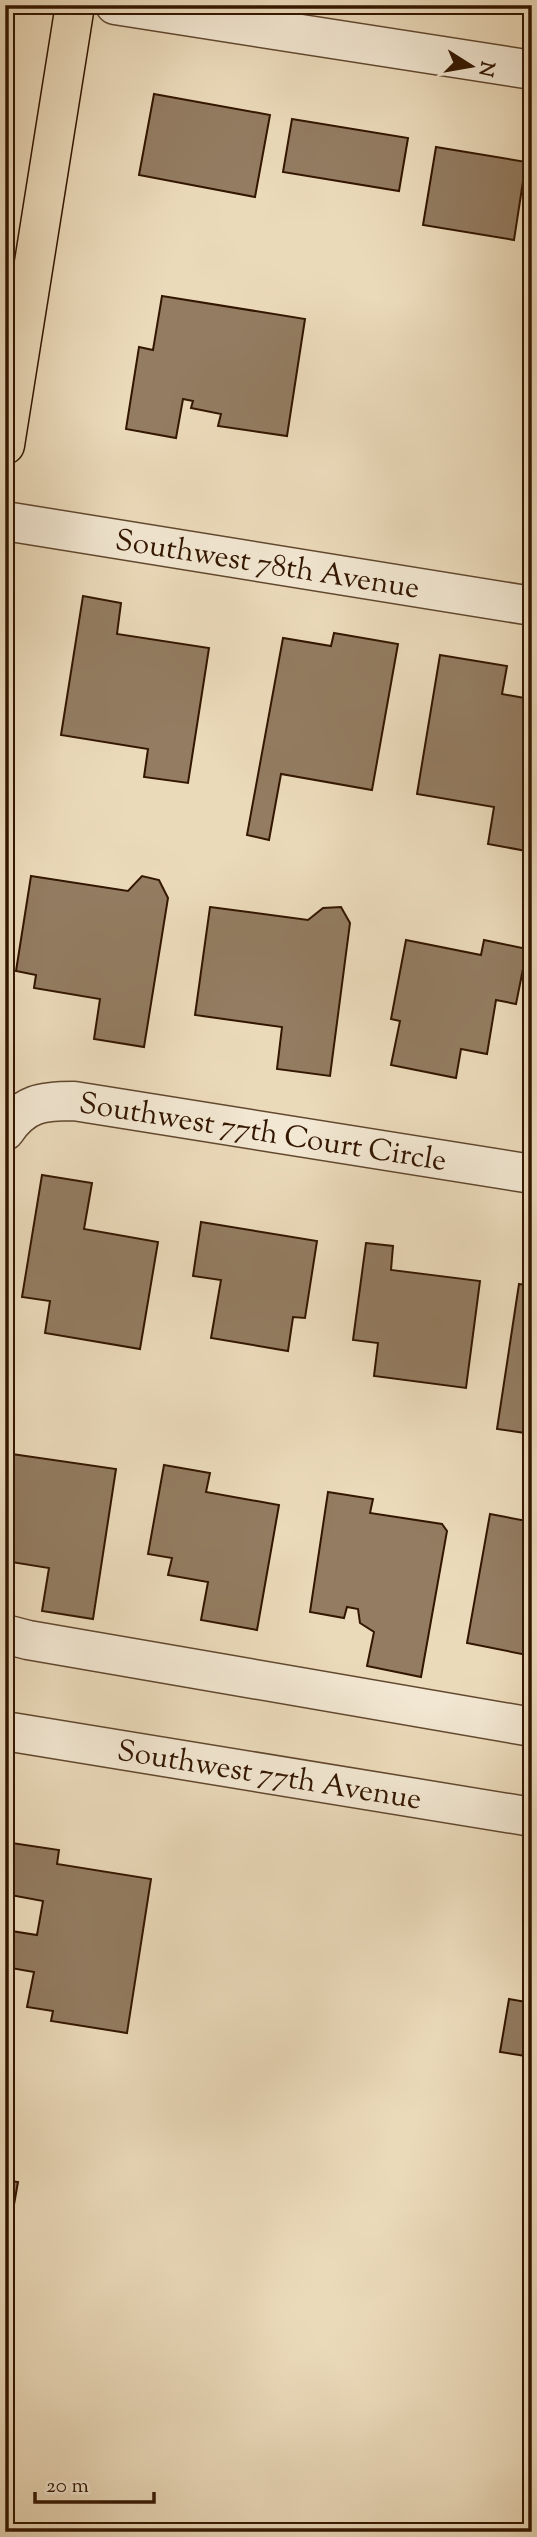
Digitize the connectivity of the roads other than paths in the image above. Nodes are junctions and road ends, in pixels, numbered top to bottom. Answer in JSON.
{"nodes":[{"id":1,"x":75,"y":5,"type":"edge"},
{"id":2,"x":115,"y":5,"type":"edge"},
{"id":3,"x":532,"y":71,"type":"edge"},
{"id":4,"x":5,"y":445,"type":"edge"},
{"id":5,"x":5,"y":521,"type":"edge"},
{"id":6,"x":532,"y":606,"type":"edge"},
{"id":7,"x":5,"y":1131,"type":"edge"},
{"id":8,"x":532,"y":1174,"type":"edge"},
{"id":9,"x":5,"y":1634,"type":"edge"},
{"id":10,"x":532,"y":1727,"type":"edge"},
{"id":11,"x":5,"y":1731,"type":"edge"},
{"id":12,"x":532,"y":1817,"type":"edge"}],
"edges":[{"from":1,"to":4,"type":"main road"},
{"from":2,"to":3,"type":"street"},
{"from":5,"to":6,"type":"street","name":"Southwest 78th Avenue"},
{"from":7,"to":8,"type":"street","name":"Southwest 77th Court Circle"},
{"from":9,"to":10,"type":"street"},
{"from":11,"to":12,"type":"street","name":"Southwest 77th Avenue"}]}
